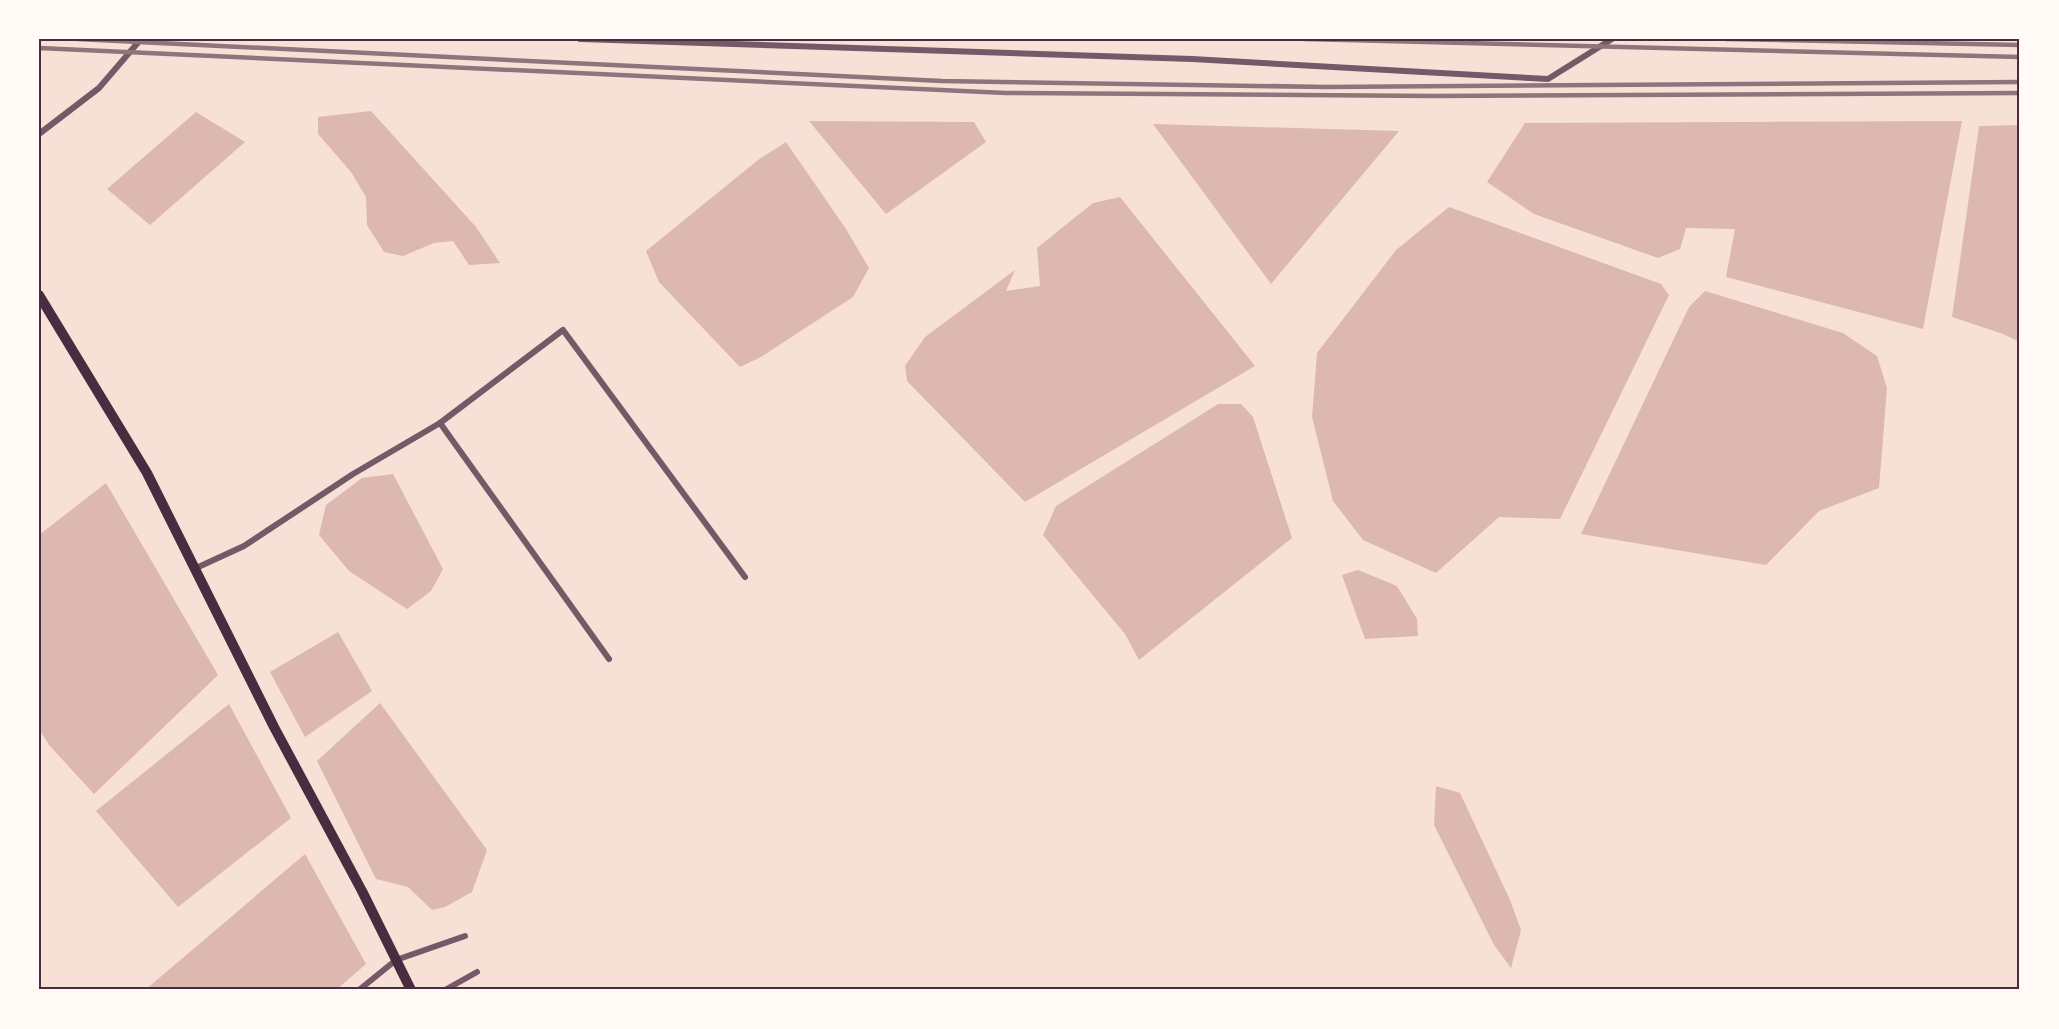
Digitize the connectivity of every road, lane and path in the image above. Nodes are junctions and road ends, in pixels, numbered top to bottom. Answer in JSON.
{"nodes":[{"id":1,"x":141,"y":39,"type":"edge"},
{"id":2,"x":580,"y":39,"type":"edge"},
{"id":3,"x":1612,"y":39,"type":"edge"},
{"id":4,"x":39,"y":134,"type":"edge"},
{"id":5,"x":39,"y":295,"type":"edge"},
{"id":6,"x":440,"y":423,"type":"junction"},
{"id":7,"x":194,"y":568,"type":"junction"},
{"id":8,"x":745,"y":577,"type":"dead end"},
{"id":9,"x":609,"y":659,"type":"dead end"},
{"id":10,"x":465,"y":936,"type":"dead end"},
{"id":11,"x":396,"y":960,"type":"junction"},
{"id":12,"x":477,"y":972,"type":"dead end"},
{"id":13,"x":359,"y":990,"type":"edge"},
{"id":14,"x":411,"y":990,"type":"edge"},
{"id":15,"x":446,"y":990,"type":"edge"}],
"edges":[{"from":1,"to":4,"type":"street"},
{"from":2,"to":3,"type":"street"},
{"from":5,"to":7,"type":"main road"},
{"from":6,"to":7,"type":"street"},
{"from":6,"to":8,"type":"street"},
{"from":6,"to":9,"type":"street"},
{"from":7,"to":11,"type":"main road"},
{"from":10,"to":11,"type":"street"},
{"from":11,"to":13,"type":"street"},
{"from":11,"to":14,"type":"main road"},
{"from":12,"to":15,"type":"street"}]}
